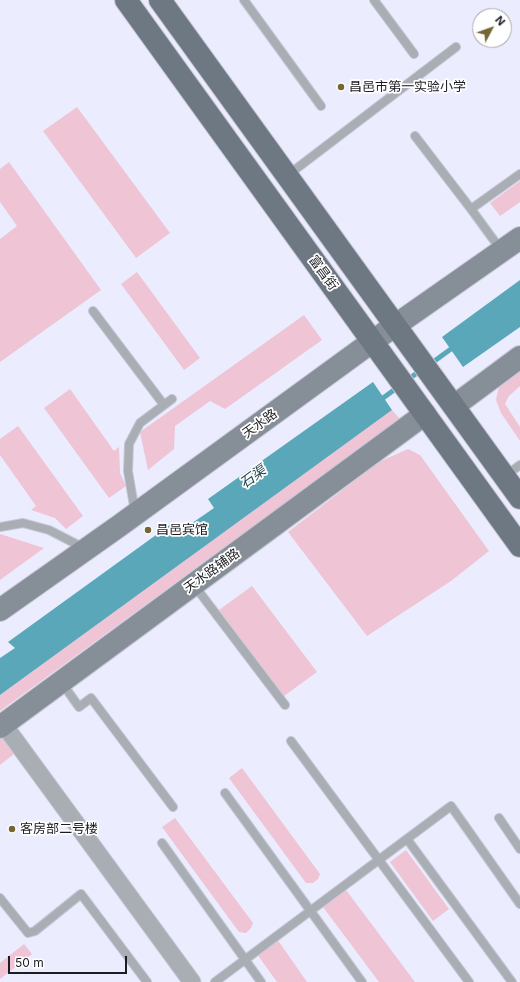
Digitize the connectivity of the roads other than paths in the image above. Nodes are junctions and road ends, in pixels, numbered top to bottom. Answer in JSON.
{"nodes":[{"id":1,"x":126,"y":0,"type":"edge"},
{"id":2,"x":160,"y":0,"type":"edge"},
{"id":3,"x":244,"y":0,"type":"edge"},
{"id":4,"x":374,"y":0,"type":"edge"},
{"id":5,"x":456,"y":47,"type":"dead end"},
{"id":6,"x":414,"y":54,"type":"dead end"},
{"id":7,"x":321,"y":106,"type":"dead end"},
{"id":8,"x":415,"y":136,"type":"dead end"},
{"id":9,"x":520,"y":174,"type":"edge"},
{"id":10,"x":287,"y":175,"type":"junction"},
{"id":11,"x":471,"y":209,"type":"junction"},
{"id":12,"x":520,"y":238,"type":"edge"},
{"id":13,"x":502,"y":251,"type":"junction"},
{"id":14,"x":93,"y":311,"type":"dead end"},
{"id":15,"x":395,"y":325,"type":"junction"},
{"id":16,"x":372,"y":341,"type":"junction"},
{"id":17,"x":520,"y":357,"type":"edge"},
{"id":18,"x":448,"y":398,"type":"junction"},
{"id":19,"x":172,"y":399,"type":"dead end"},
{"id":20,"x":164,"y":405,"type":"junction"},
{"id":21,"x":421,"y":409,"type":"junction"},
{"id":22,"x":512,"y":471,"type":"edge"},
{"id":23,"x":520,"y":498,"type":"edge"},
{"id":24,"x":135,"y":514,"type":"junction"},
{"id":25,"x":0,"y":527,"type":"edge"},
{"id":26,"x":520,"y":546,"type":"edge"},
{"id":27,"x":87,"y":549,"type":"junction"},
{"id":28,"x":194,"y":584,"type":"junction"},
{"id":29,"x":0,"y":610,"type":"edge"},
{"id":30,"x":61,"y":682,"type":"junction"},
{"id":31,"x":285,"y":706,"type":"dead end"},
{"id":32,"x":2,"y":726,"type":"edge"},
{"id":33,"x":291,"y":741,"type":"dead end"},
{"id":34,"x":225,"y":793,"type":"dead end"},
{"id":35,"x":173,"y":807,"type":"dead end"},
{"id":36,"x":499,"y":818,"type":"dead end"},
{"id":37,"x":407,"y":839,"type":"junction"},
{"id":38,"x":162,"y":843,"type":"dead end"},
{"id":39,"x":520,"y":849,"type":"edge"},
{"id":40,"x":379,"y":860,"type":"junction"},
{"id":41,"x":1,"y":903,"type":"edge"},
{"id":42,"x":520,"y":904,"type":"edge"},
{"id":43,"x":310,"y":910,"type":"junction"},
{"id":44,"x":245,"y":959,"type":"junction"},
{"id":45,"x":148,"y":982,"type":"edge"},
{"id":46,"x":192,"y":982,"type":"edge"},
{"id":47,"x":215,"y":982,"type":"edge"},
{"id":48,"x":261,"y":982,"type":"edge"},
{"id":49,"x":362,"y":982,"type":"edge"},
{"id":50,"x":469,"y":982,"type":"edge"},
{"id":51,"x":512,"y":982,"type":"edge"}],
"edges":[{"from":1,"to":16,"type":"main road","name":"富昌街"},
{"from":2,"to":10,"type":"main road"},
{"from":3,"to":7,"type":"lane"},
{"from":4,"to":6,"type":"lane"},
{"from":5,"to":10,"type":"lane"},
{"from":8,"to":11,"type":"lane"},
{"from":9,"to":11,"type":"lane"},
{"from":10,"to":15,"type":"main road"},
{"from":11,"to":13,"type":"lane"},
{"from":12,"to":13,"type":"street","name":"天水路"},
{"from":13,"to":15,"type":"street","name":"天水路"},
{"from":14,"to":20,"type":"lane"},
{"from":15,"to":16,"type":"street","name":"天水路"},
{"from":15,"to":18,"type":"main road"},
{"from":16,"to":21,"type":"main road","name":"富昌街"},
{"from":16,"to":24,"type":"street","name":"天水路"},
{"from":17,"to":18,"type":"street"},
{"from":18,"to":22,"type":"main road"},
{"from":19,"to":20,"type":"lane"},
{"from":20,"to":24,"type":"lane"},
{"from":21,"to":26,"type":"main road","name":"富昌街"},
{"from":21,"to":28,"type":"street","name":"天水路辅路"},
{"from":22,"to":23,"type":"main road"},
{"from":24,"to":27,"type":"street","name":"天水路"},
{"from":25,"to":27,"type":"lane"},
{"from":27,"to":29,"type":"street","name":"天水路"},
{"from":28,"to":30,"type":"street","name":"天水路辅路"},
{"from":28,"to":31,"type":"lane"},
{"from":30,"to":32,"type":"street","name":"天水路辅路"},
{"from":30,"to":35,"type":"lane"},
{"from":32,"to":46,"type":"street"},
{"from":33,"to":40,"type":"lane"},
{"from":34,"to":43,"type":"lane"},
{"from":36,"to":39,"type":"lane"},
{"from":37,"to":40,"type":"lane"},
{"from":37,"to":42,"type":"lane"},
{"from":37,"to":51,"type":"lane"},
{"from":38,"to":44,"type":"lane"},
{"from":40,"to":43,"type":"lane"},
{"from":40,"to":50,"type":"lane"},
{"from":41,"to":45,"type":"lane"},
{"from":43,"to":44,"type":"lane"},
{"from":43,"to":49,"type":"lane"},
{"from":44,"to":47,"type":"lane"},
{"from":44,"to":48,"type":"lane"}]}
